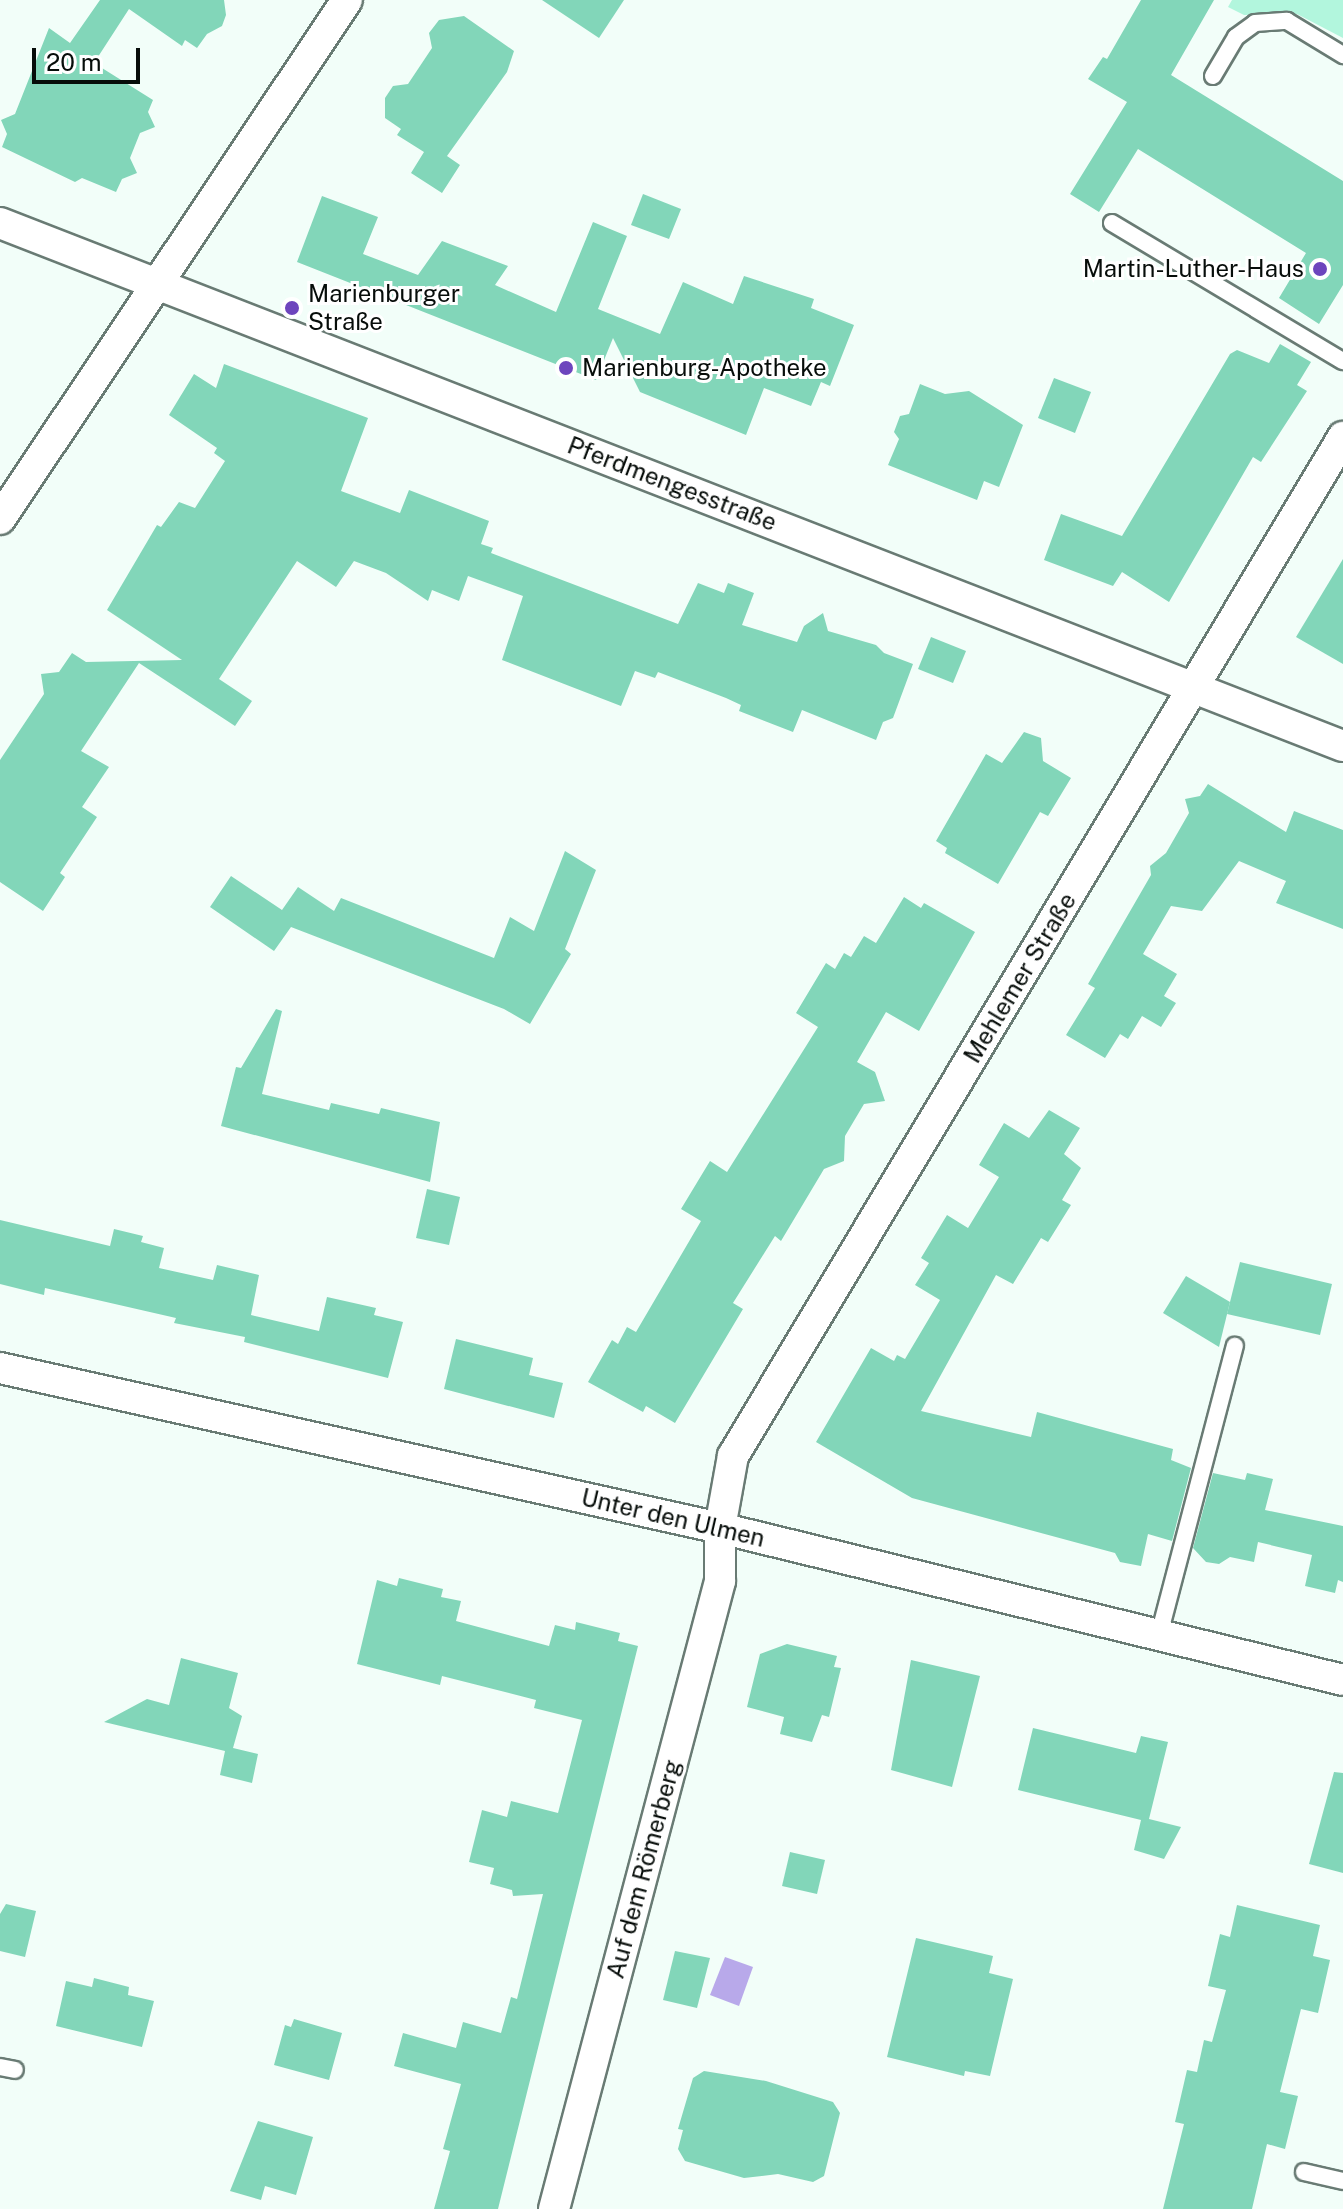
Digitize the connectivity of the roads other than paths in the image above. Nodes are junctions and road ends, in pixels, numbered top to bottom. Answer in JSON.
{"nodes":[{"id":1,"x":347,"y":0,"type":"edge"},
{"id":2,"x":1343,"y":55,"type":"edge"},
{"id":3,"x":1213,"y":76,"type":"dead end"},
{"id":4,"x":0,"y":223,"type":"edge"},
{"id":5,"x":1112,"y":223,"type":"dead end"},
{"id":6,"x":156,"y":282,"type":"junction"},
{"id":7,"x":1343,"y":361,"type":"edge"},
{"id":8,"x":1343,"y":437,"type":"edge"},
{"id":9,"x":0,"y":519,"type":"edge"},
{"id":10,"x":1194,"y":688,"type":"junction"},
{"id":11,"x":1343,"y":746,"type":"edge"},
{"id":12,"x":1235,"y":1346,"type":"dead end"},
{"id":13,"x":0,"y":1368,"type":"edge"},
{"id":14,"x":720,"y":1528,"type":"junction"},
{"id":15,"x":1159,"y":1635,"type":"junction"},
{"id":16,"x":1343,"y":1680,"type":"edge"},
{"id":17,"x":1304,"y":2172,"type":"dead end"},
{"id":18,"x":1343,"y":2181,"type":"edge"},
{"id":19,"x":554,"y":2209,"type":"edge"}],
"edges":[{"from":1,"to":6,"type":"street"},
{"from":2,"to":3,"type":"lane"},
{"from":4,"to":6,"type":"street","name":"Pferdmengesstraße"},
{"from":5,"to":7,"type":"lane"},
{"from":6,"to":9,"type":"street"},
{"from":6,"to":10,"type":"street","name":"Pferdmengesstraße"},
{"from":8,"to":10,"type":"street","name":"Mehlemer Straße"},
{"from":10,"to":11,"type":"street","name":"Pferdmengesstraße"},
{"from":10,"to":14,"type":"street","name":"Mehlemer Straße"},
{"from":12,"to":15,"type":"lane"},
{"from":13,"to":14,"type":"street","name":"Unter den Ulmen"},
{"from":14,"to":15,"type":"street","name":"Unter den Ulmen"},
{"from":14,"to":19,"type":"street","name":"Auf dem Römerberg"},
{"from":15,"to":16,"type":"street","name":"Unter den Ulmen"},
{"from":17,"to":18,"type":"lane"}]}
